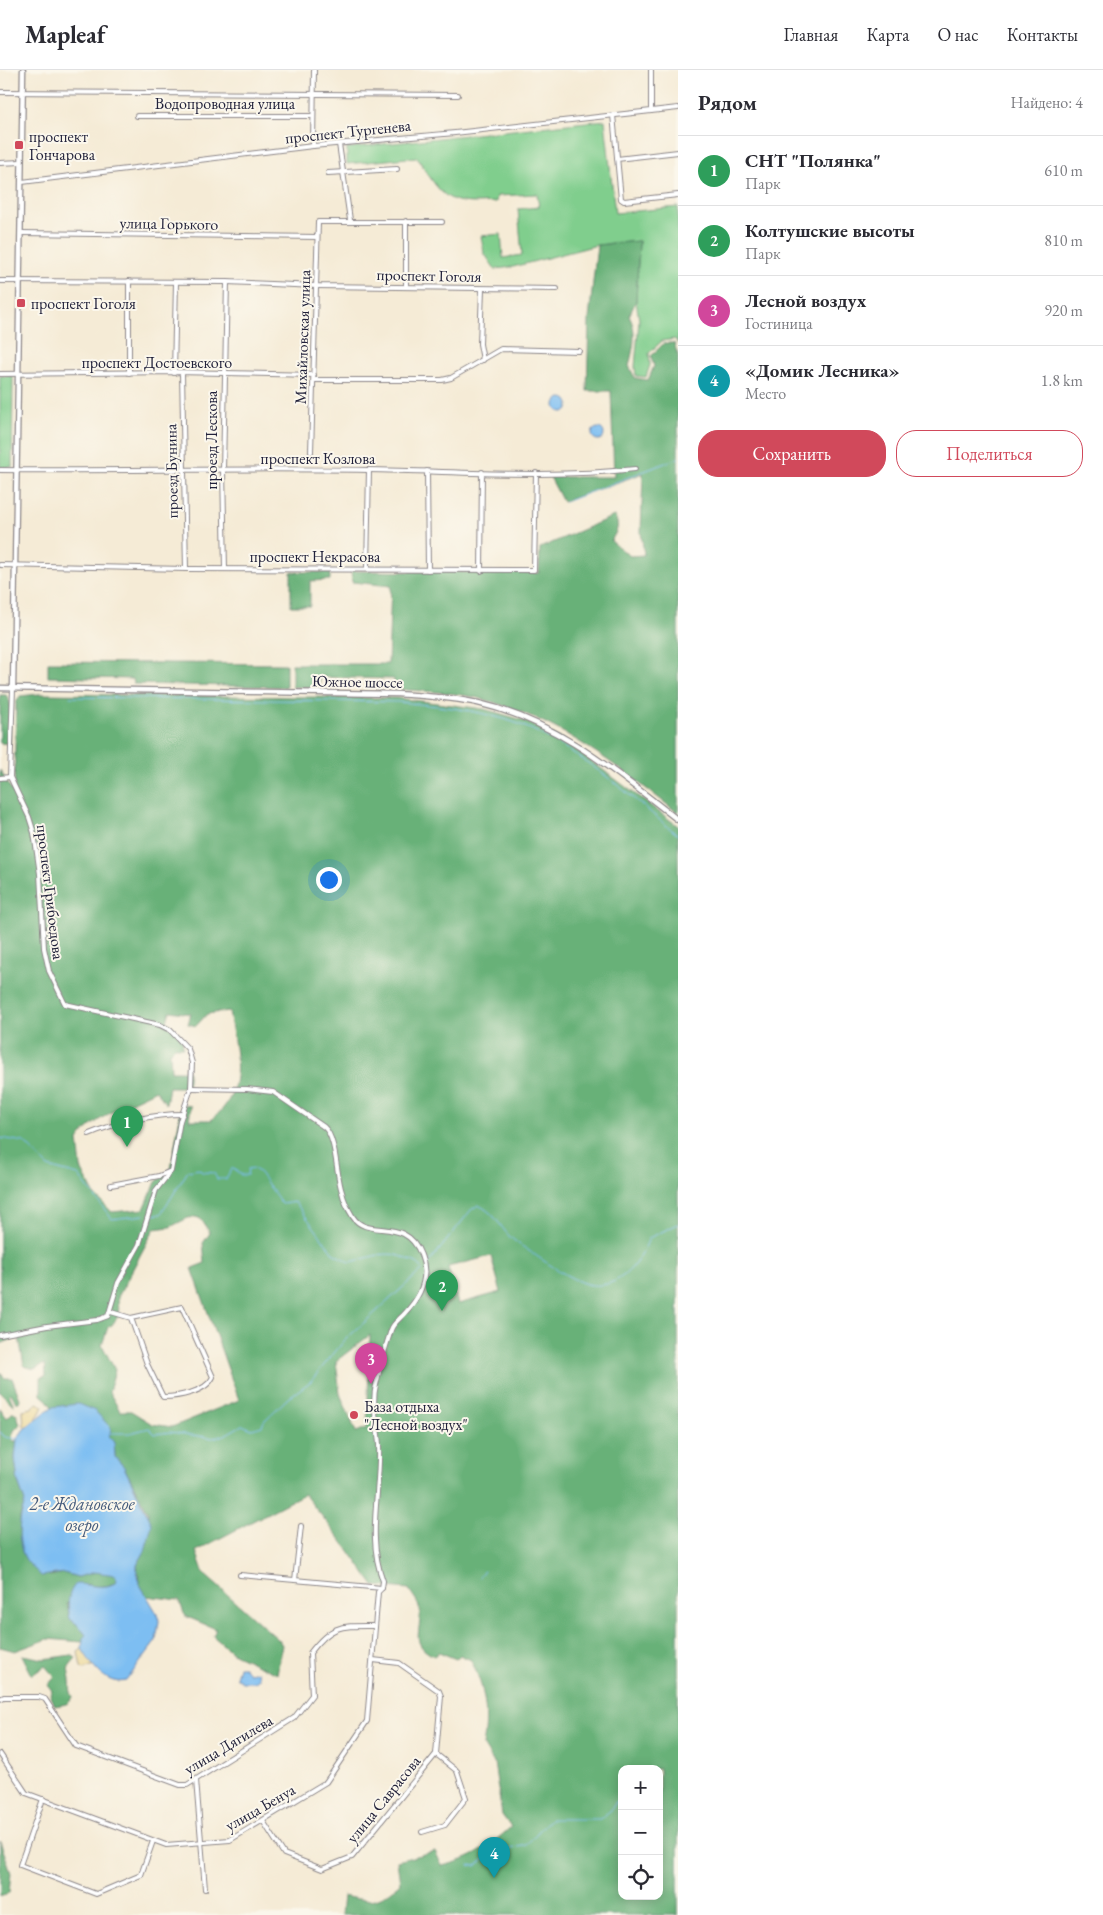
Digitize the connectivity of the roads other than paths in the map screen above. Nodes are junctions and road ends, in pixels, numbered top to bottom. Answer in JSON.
{"nodes":[{"id":1,"x":23,"y":70,"type":"edge"},
{"id":2,"x":314,"y":70,"type":"edge"},
{"id":3,"x":651,"y":70,"type":"edge"},
{"id":4,"x":0,"y":92,"type":"edge"},
{"id":5,"x":22,"y":92,"type":"junction"},
{"id":6,"x":313,"y":95,"type":"junction"},
{"id":7,"x":458,"y":95,"type":"dead end"},
{"id":8,"x":678,"y":108,"type":"edge"},
{"id":9,"x":651,"y":111,"type":"junction"},
{"id":10,"x":613,"y":115,"type":"junction"},
{"id":11,"x":137,"y":116,"type":"dead end"},
{"id":12,"x":313,"y":116,"type":"junction"},
{"id":13,"x":339,"y":144,"type":"junction"},
{"id":14,"x":313,"y":146,"type":"junction"},
{"id":15,"x":678,"y":152,"type":"edge"},
{"id":16,"x":617,"y":159,"type":"junction"},
{"id":17,"x":21,"y":162,"type":"junction"},
{"id":18,"x":0,"y":163,"type":"edge"},
{"id":19,"x":397,"y":169,"type":"dead end"},
{"id":20,"x":342,"y":172,"type":"junction"},
{"id":21,"x":328,"y":173,"type":"dead end"},
{"id":22,"x":22,"y":182,"type":"junction"},
{"id":23,"x":678,"y":194,"type":"edge"},
{"id":24,"x":350,"y":220,"type":"junction"},
{"id":25,"x":406,"y":221,"type":"junction"},
{"id":26,"x":442,"y":222,"type":"dead end"},
{"id":27,"x":20,"y":233,"type":"junction"},
{"id":28,"x":317,"y":237,"type":"junction"},
{"id":29,"x":0,"y":281,"type":"edge"},
{"id":30,"x":20,"y":281,"type":"junction"},
{"id":31,"x":129,"y":281,"type":"junction"},
{"id":32,"x":176,"y":282,"type":"junction"},
{"id":33,"x":227,"y":282,"type":"junction"},
{"id":34,"x":317,"y":286,"type":"junction"},
{"id":35,"x":406,"y":286,"type":"junction"},
{"id":36,"x":482,"y":289,"type":"junction"},
{"id":37,"x":557,"y":289,"type":"dead end"},
{"id":38,"x":579,"y":351,"type":"dead end"},
{"id":39,"x":483,"y":360,"type":"junction"},
{"id":40,"x":174,"y":372,"type":"junction"},
{"id":41,"x":129,"y":373,"type":"junction"},
{"id":42,"x":182,"y":373,"type":"junction"},
{"id":43,"x":0,"y":374,"type":"edge"},
{"id":44,"x":18,"y":374,"type":"junction"},
{"id":45,"x":224,"y":374,"type":"junction"},
{"id":46,"x":314,"y":377,"type":"junction"},
{"id":47,"x":311,"y":452,"type":"dead end"},
{"id":48,"x":184,"y":469,"type":"junction"},
{"id":49,"x":635,"y":469,"type":"dead end"},
{"id":50,"x":0,"y":470,"type":"edge"},
{"id":51,"x":16,"y":470,"type":"junction"},
{"id":52,"x":223,"y":470,"type":"junction"},
{"id":53,"x":369,"y":470,"type":"junction"},
{"id":54,"x":427,"y":471,"type":"junction"},
{"id":55,"x":482,"y":472,"type":"junction"},
{"id":56,"x":536,"y":473,"type":"junction"},
{"id":57,"x":0,"y":565,"type":"edge"},
{"id":58,"x":14,"y":565,"type":"junction"},
{"id":59,"x":367,"y":568,"type":"junction"},
{"id":60,"x":186,"y":569,"type":"junction"},
{"id":61,"x":225,"y":569,"type":"junction"},
{"id":62,"x":428,"y":570,"type":"junction"},
{"id":63,"x":481,"y":570,"type":"junction"},
{"id":64,"x":0,"y":688,"type":"edge"},
{"id":65,"x":13,"y":688,"type":"junction"},
{"id":66,"x":0,"y":778,"type":"edge"},
{"id":67,"x":10,"y":778,"type":"junction"},
{"id":68,"x":678,"y":820,"type":"edge"},
{"id":69,"x":191,"y":1088,"type":"junction"},
{"id":70,"x":183,"y":1114,"type":"junction"},
{"id":71,"x":89,"y":1134,"type":"dead end"},
{"id":72,"x":171,"y":1171,"type":"junction"},
{"id":73,"x":111,"y":1185,"type":"dead end"},
{"id":74,"x":111,"y":1312,"type":"junction"},
{"id":75,"x":131,"y":1318,"type":"junction"},
{"id":76,"x":0,"y":1335,"type":"edge"},
{"id":77,"x":301,"y":1526,"type":"dead end"},
{"id":78,"x":240,"y":1575,"type":"dead end"},
{"id":79,"x":295,"y":1580,"type":"junction"},
{"id":80,"x":382,"y":1588,"type":"junction"},
{"id":81,"x":375,"y":1626,"type":"junction"},
{"id":82,"x":373,"y":1660,"type":"junction"},
{"id":83,"x":0,"y":1699,"type":"edge"},
{"id":84,"x":0,"y":1754,"type":"edge"},
{"id":85,"x":436,"y":1754,"type":"junction"},
{"id":86,"x":196,"y":1780,"type":"junction"},
{"id":87,"x":43,"y":1800,"type":"junction"},
{"id":88,"x":263,"y":1821,"type":"junction"},
{"id":89,"x":422,"y":1832,"type":"dead end"},
{"id":90,"x":154,"y":1841,"type":"junction"},
{"id":91,"x":201,"y":1842,"type":"junction"},
{"id":92,"x":205,"y":1889,"type":"dead end"}],
"edges":[{"from":1,"to":5,"type":"street","name":"проспект Грибоедова"},
{"from":2,"to":6,"type":"street"},
{"from":3,"to":9,"type":"street"},
{"from":4,"to":5,"type":"street"},
{"from":5,"to":6,"type":"street"},
{"from":5,"to":17,"type":"street","name":"проспект Грибоедова"},
{"from":6,"to":7,"type":"street"},
{"from":6,"to":12,"type":"street"},
{"from":8,"to":9,"type":"street","name":"проспект Тургенева"},
{"from":9,"to":10,"type":"street","name":"проспект Тургенева"},
{"from":10,"to":13,"type":"street","name":"проспект Тургенева"},
{"from":10,"to":16,"type":"street"},
{"from":11,"to":12,"type":"street","name":"Водопроводная улица"},
{"from":12,"to":14,"type":"street"},
{"from":13,"to":14,"type":"street","name":"проспект Тургенева"},
{"from":13,"to":20,"type":"street"},
{"from":14,"to":22,"type":"street","name":"проспект Тургенева"},
{"from":15,"to":16,"type":"street"},
{"from":16,"to":23,"type":"street"},
{"from":17,"to":18,"type":"street"},
{"from":17,"to":22,"type":"street","name":"проспект Грибоедова"},
{"from":19,"to":20,"type":"street"},
{"from":20,"to":21,"type":"street"},
{"from":20,"to":24,"type":"street"},
{"from":22,"to":27,"type":"street","name":"проспект Грибоедова"},
{"from":24,"to":25,"type":"street"},
{"from":24,"to":28,"type":"street","name":"Михайловская улица"},
{"from":25,"to":26,"type":"street"},
{"from":25,"to":35,"type":"street"},
{"from":27,"to":28,"type":"street","name":"улица Горького"},
{"from":27,"to":30,"type":"street","name":"проспект Грибоедова"},
{"from":28,"to":34,"type":"street","name":"Михайловская улица"},
{"from":29,"to":30,"type":"street","name":"проспект Гоголя"},
{"from":30,"to":31,"type":"street","name":"проспект Гоголя"},
{"from":30,"to":44,"type":"street","name":"проспект Грибоедова"},
{"from":31,"to":32,"type":"street","name":"проспект Гоголя"},
{"from":31,"to":41,"type":"street"},
{"from":32,"to":33,"type":"street","name":"проспект Гоголя"},
{"from":32,"to":40,"type":"street"},
{"from":33,"to":34,"type":"street","name":"проспект Гоголя"},
{"from":33,"to":45,"type":"street","name":"проезд Лескова"},
{"from":34,"to":35,"type":"street","name":"проспект Гоголя"},
{"from":34,"to":46,"type":"street","name":"Михайловская улица"},
{"from":35,"to":36,"type":"street","name":"проспект Гоголя"},
{"from":36,"to":37,"type":"street","name":"проспект Гоголя"},
{"from":36,"to":39,"type":"street"},
{"from":38,"to":39,"type":"street","name":"проспект Достоевского"},
{"from":39,"to":46,"type":"street","name":"проспект Достоевского"},
{"from":40,"to":41,"type":"street","name":"проспект Достоевского"},
{"from":40,"to":42,"type":"street","name":"проспект Достоевского"},
{"from":41,"to":44,"type":"street","name":"проспект Достоевского"},
{"from":42,"to":45,"type":"street","name":"проспект Достоевского"},
{"from":42,"to":48,"type":"street","name":"проезд Бунина"},
{"from":43,"to":44,"type":"street","name":"проспект Достоевского"},
{"from":44,"to":51,"type":"street","name":"проспект Грибоедова"},
{"from":45,"to":46,"type":"street","name":"проспект Достоевского"},
{"from":45,"to":52,"type":"street","name":"проезд Лескова"},
{"from":46,"to":47,"type":"street","name":"Михайловская улица"},
{"from":48,"to":51,"type":"street","name":"проспект Козлова"},
{"from":48,"to":52,"type":"street","name":"проспект Козлова"},
{"from":48,"to":60,"type":"street","name":"проезд Бунина"},
{"from":49,"to":56,"type":"street","name":"проспект Козлова"},
{"from":50,"to":51,"type":"street","name":"проспект Козлова"},
{"from":51,"to":58,"type":"street","name":"проспект Грибоедова"},
{"from":52,"to":53,"type":"street","name":"проспект Козлова"},
{"from":52,"to":61,"type":"street","name":"проезд Лескова"},
{"from":53,"to":54,"type":"street","name":"проспект Козлова"},
{"from":53,"to":59,"type":"street"},
{"from":54,"to":55,"type":"street","name":"проспект Козлова"},
{"from":54,"to":62,"type":"street"},
{"from":55,"to":56,"type":"street","name":"проспект Козлова"},
{"from":55,"to":63,"type":"street"},
{"from":56,"to":63,"type":"street","name":"проспект Некрасова"},
{"from":57,"to":58,"type":"street","name":"проспект Некрасова"},
{"from":58,"to":60,"type":"street","name":"проспект Некрасова"},
{"from":58,"to":65,"type":"street","name":"проспект Грибоедова"},
{"from":59,"to":61,"type":"street","name":"проспект Некрасова"},
{"from":59,"to":62,"type":"street","name":"проспект Некрасова"},
{"from":60,"to":61,"type":"street","name":"проспект Некрасова"},
{"from":62,"to":63,"type":"street","name":"проспект Некрасова"},
{"from":64,"to":65,"type":"street","name":"Южное шоссе"},
{"from":65,"to":67,"type":"street","name":"проспект Грибоедова"},
{"from":65,"to":68,"type":"street","name":"Южное шоссе"},
{"from":66,"to":67,"type":"street"},
{"from":67,"to":69,"type":"street","name":"проспект Грибоедова"},
{"from":69,"to":70,"type":"street"},
{"from":69,"to":80,"type":"street"},
{"from":70,"to":71,"type":"street"},
{"from":70,"to":72,"type":"street"},
{"from":72,"to":73,"type":"street"},
{"from":72,"to":74,"type":"street"},
{"from":74,"to":75,"type":"street"},
{"from":74,"to":76,"type":"street"},
{"from":75,"to":75,"type":"street"},
{"from":77,"to":79,"type":"street"},
{"from":78,"to":79,"type":"street"},
{"from":79,"to":80,"type":"street"},
{"from":80,"to":81,"type":"street","name":"улица Бенуа"},
{"from":81,"to":82,"type":"street","name":"улица Бенуа"},
{"from":81,"to":86,"type":"street","name":"улица Дягилева"},
{"from":82,"to":85,"type":"street","name":"улица Саврасова"},
{"from":82,"to":88,"type":"street","name":"улица Бенуа"},
{"from":83,"to":86,"type":"street","name":"улица Дягилева"},
{"from":84,"to":87,"type":"street","name":"улица Бенуа"},
{"from":85,"to":88,"type":"street","name":"улица Саврасова"},
{"from":85,"to":89,"type":"street"},
{"from":86,"to":91,"type":"street"},
{"from":87,"to":90,"type":"street","name":"улица Бенуа"},
{"from":87,"to":90,"type":"street"},
{"from":88,"to":91,"type":"street","name":"улица Бенуа"},
{"from":90,"to":91,"type":"street","name":"улица Бенуа"},
{"from":91,"to":92,"type":"street"}]}
